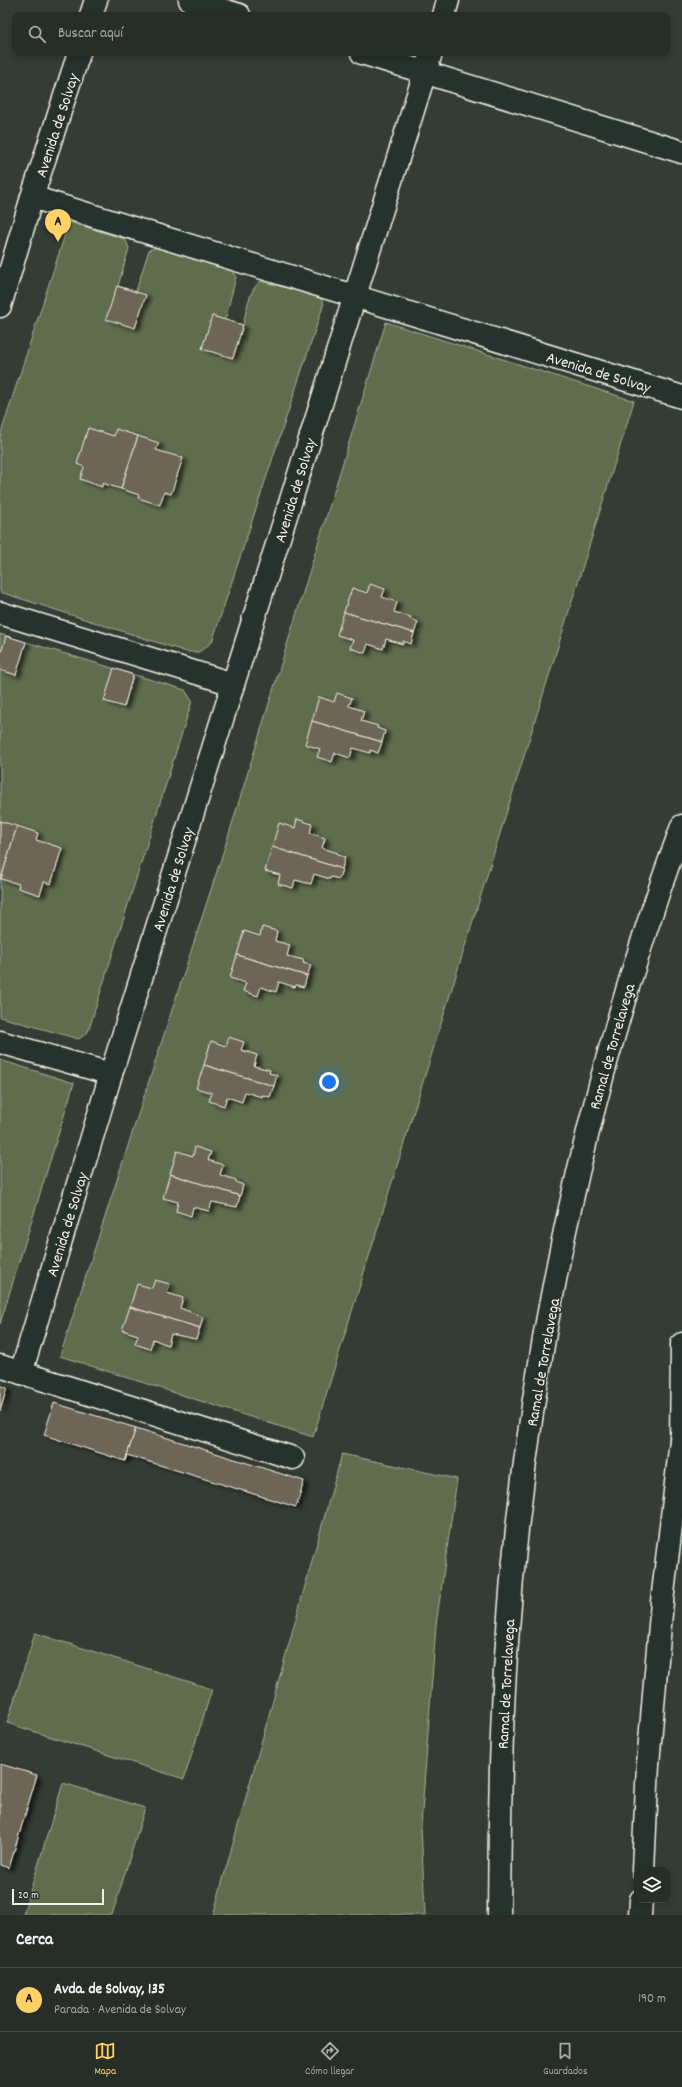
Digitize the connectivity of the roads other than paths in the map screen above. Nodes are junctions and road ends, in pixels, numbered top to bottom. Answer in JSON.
{"nodes":[{"id":1,"x":96,"y":0,"type":"edge"},
{"id":2,"x":190,"y":0,"type":"edge"},
{"id":3,"x":448,"y":0,"type":"edge"},
{"id":4,"x":92,"y":12,"type":"edge"},
{"id":5,"x":229,"y":12,"type":"edge"},
{"id":6,"x":445,"y":12,"type":"edge"},
{"id":7,"x":78,"y":56,"type":"edge"},
{"id":8,"x":382,"y":56,"type":"edge"},
{"id":9,"x":428,"y":63,"type":"edge"},
{"id":10,"x":682,"y":152,"type":"edge"},
{"id":11,"x":32,"y":197,"type":"junction"},
{"id":12,"x":355,"y":296,"type":"junction"},
{"id":13,"x":0,"y":306,"type":"edge"},
{"id":14,"x":682,"y":397,"type":"edge"},
{"id":15,"x":0,"y":613,"type":"edge"},
{"id":16,"x":233,"y":684,"type":"junction"},
{"id":17,"x":682,"y":826,"type":"edge"},
{"id":18,"x":0,"y":1042,"type":"edge"},
{"id":19,"x":111,"y":1074,"type":"junction"},
{"id":20,"x":682,"y":1344,"type":"edge"},
{"id":21,"x":0,"y":1366,"type":"edge"},
{"id":22,"x":21,"y":1373,"type":"junction"},
{"id":23,"x":682,"y":1432,"type":"edge"},
{"id":24,"x":294,"y":1458,"type":"dead end"},
{"id":25,"x":682,"y":1485,"type":"edge"},
{"id":26,"x":643,"y":1867,"type":"edge"},
{"id":27,"x":641,"y":1903,"type":"edge"},
{"id":28,"x":499,"y":1915,"type":"edge"},
{"id":29,"x":640,"y":1915,"type":"edge"}],
"edges":[{"from":1,"to":4,"type":"main road"},
{"from":2,"to":5,"type":"main road"},
{"from":3,"to":6,"type":"main road"},
{"from":7,"to":11,"type":"main road","name":"Avenida de Solvay"},
{"from":8,"to":9,"type":"main road"},
{"from":9,"to":10,"type":"main road"},
{"from":9,"to":12,"type":"main road","name":"Avenida de Solvay"},
{"from":11,"to":12,"type":"main road","name":"Avenida de Solvay"},
{"from":11,"to":13,"type":"main road","name":"Avenida de Solvay"},
{"from":12,"to":14,"type":"main road","name":"Avenida de Solvay"},
{"from":12,"to":16,"type":"main road","name":"Avenida de Solvay"},
{"from":15,"to":16,"type":"main road"},
{"from":16,"to":19,"type":"main road","name":"Avenida de Solvay"},
{"from":17,"to":28,"type":"main road","name":"Ramal de Torrelavega"},
{"from":18,"to":19,"type":"main road"},
{"from":19,"to":22,"type":"main road","name":"Avenida de Solvay"},
{"from":20,"to":25,"type":"main road"},
{"from":21,"to":22,"type":"main road"},
{"from":22,"to":24,"type":"main road"},
{"from":23,"to":26,"type":"main road","bridge":true},
{"from":27,"to":29,"type":"main road"}]}
